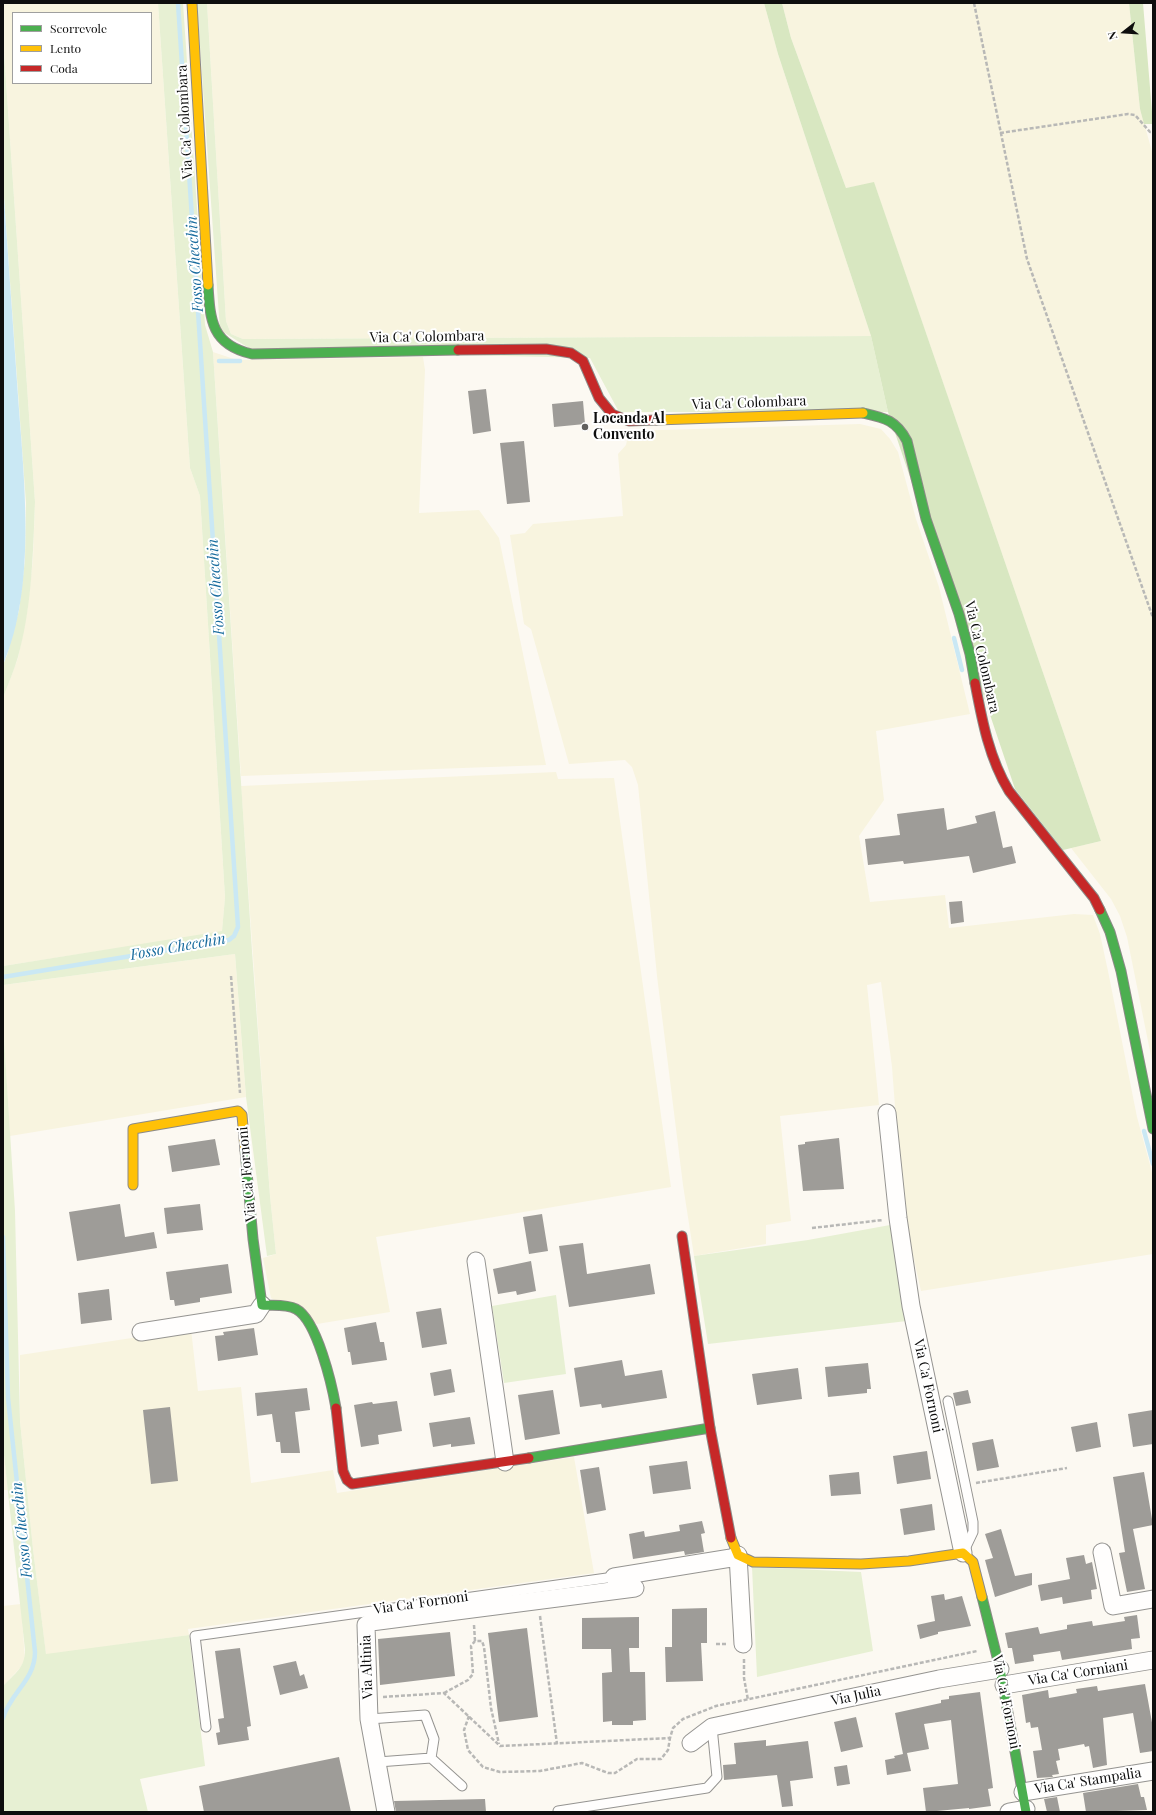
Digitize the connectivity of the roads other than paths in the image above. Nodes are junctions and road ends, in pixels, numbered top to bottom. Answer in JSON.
{"nodes":[{"id":1,"x":192,"y":3,"type":"edge"},
{"id":2,"x":887,"y":1113,"type":"dead end"},
{"id":3,"x":1153,"y":1129,"type":"edge"},
{"id":4,"x":133,"y":1185,"type":"dead end"},
{"id":5,"x":682,"y":1236,"type":"dead end"},
{"id":6,"x":476,"y":1261,"type":"dead end"},
{"id":7,"x":262,"y":1305,"type":"junction"},
{"id":8,"x":141,"y":1332,"type":"dead end"},
{"id":9,"x":948,"y":1401,"type":"dead end"},
{"id":10,"x":710,"y":1428,"type":"junction"},
{"id":11,"x":505,"y":1462,"type":"junction"},
{"id":12,"x":1102,"y":1552,"type":"dead end"},
{"id":13,"x":963,"y":1553,"type":"junction"},
{"id":14,"x":738,"y":1555,"type":"junction"},
{"id":15,"x":614,"y":1577,"type":"joint"},
{"id":16,"x":635,"y":1588,"type":"dead end"},
{"id":17,"x":1153,"y":1599,"type":"edge"},
{"id":18,"x":743,"y":1644,"type":"road end"},
{"id":19,"x":1153,"y":1660,"type":"edge"},
{"id":20,"x":1002,"y":1677,"type":"junction"},
{"id":21,"x":369,"y":1719,"type":"junction"},
{"id":22,"x":206,"y":1727,"type":"dead end"},
{"id":23,"x":712,"y":1727,"type":"junction"},
{"id":24,"x":691,"y":1743,"type":"dead end"},
{"id":25,"x":431,"y":1758,"type":"junction"},
{"id":26,"x":378,"y":1762,"type":"junction"},
{"id":27,"x":1153,"y":1770,"type":"edge"},
{"id":28,"x":462,"y":1786,"type":"dead end"},
{"id":29,"x":1023,"y":1792,"type":"junction"},
{"id":30,"x":558,"y":1811,"type":"dead end"},
{"id":31,"x":1026,"y":1811,"type":"edge"},
{"id":32,"x":386,"y":1812,"type":"edge"},
{"id":33,"x":1009,"y":1812,"type":"edge"}],
"edges":[{"from":1,"to":3,"type":"street","name":"Via Ca' Colombara"},
{"from":2,"to":13,"type":"street","name":"Via Ca' Fornoni"},
{"from":4,"to":7,"type":"street","name":"Via Ca' Fornoni"},
{"from":5,"to":10,"type":"street"},
{"from":6,"to":11,"type":"street"},
{"from":7,"to":8,"type":"street"},
{"from":7,"to":11,"type":"street"},
{"from":9,"to":13,"type":"lane","name":"Via Ca' Fornoni"},
{"from":10,"to":11,"type":"street"},
{"from":10,"to":14,"type":"street"},
{"from":12,"to":17,"type":"street"},
{"from":13,"to":14,"type":"street"},
{"from":13,"to":20,"type":"street","name":"Via Ca' Fornoni"},
{"from":14,"to":15,"type":"street","name":"Via Ca' Fornoni"},
{"from":14,"to":18,"type":"street"},
{"from":15,"to":22,"type":"lane","name":"Via Ca' Fornoni"},
{"from":16,"to":21,"type":"street","name":"Via Altinia"},
{"from":19,"to":20,"type":"street","name":"Via Ca' Corniani"},
{"from":20,"to":23,"type":"street","name":"Via Julia"},
{"from":20,"to":29,"type":"street","name":"Via Ca' Fornoni"},
{"from":21,"to":25,"type":"lane"},
{"from":21,"to":26,"type":"street","name":"Via Altinia"},
{"from":23,"to":24,"type":"street","name":"Via Julia"},
{"from":23,"to":30,"type":"lane"},
{"from":25,"to":26,"type":"lane"},
{"from":25,"to":28,"type":"lane"},
{"from":26,"to":32,"type":"street","name":"Via Altinia"},
{"from":27,"to":29,"type":"street","name":"Via Ca' Stampalia"},
{"from":29,"to":31,"type":"street","name":"Via Ca' Fornoni"},
{"from":31,"to":33,"type":"street","name":"Via Ca' Fornoni"}]}
